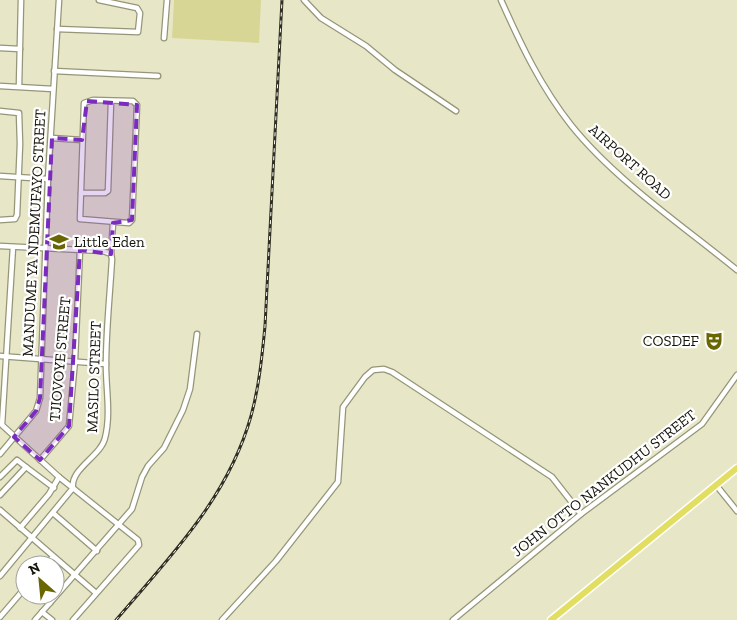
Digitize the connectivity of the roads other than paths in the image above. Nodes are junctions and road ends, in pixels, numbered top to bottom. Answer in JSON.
{"nodes":[{"id":1,"x":21,"y":0,"type":"edge"},
{"id":2,"x":59,"y":0,"type":"edge"},
{"id":3,"x":98,"y":0,"type":"edge"},
{"id":4,"x":167,"y":0,"type":"edge"},
{"id":5,"x":304,"y":0,"type":"edge"},
{"id":6,"x":501,"y":0,"type":"edge"},
{"id":7,"x":56,"y":28,"type":"junction"},
{"id":8,"x":164,"y":38,"type":"dead end"},
{"id":9,"x":0,"y":48,"type":"edge"},
{"id":10,"x":20,"y":50,"type":"junction"},
{"id":11,"x":54,"y":72,"type":"junction"},
{"id":12,"x":158,"y":76,"type":"dead end"},
{"id":13,"x":0,"y":86,"type":"edge"},
{"id":14,"x":19,"y":86,"type":"junction"},
{"id":15,"x":54,"y":89,"type":"junction"},
{"id":16,"x":111,"y":102,"type":"junction"},
{"id":17,"x":456,"y":111,"type":"dead end"},
{"id":18,"x":0,"y":112,"type":"edge"},
{"id":19,"x":52,"y":138,"type":"junction"},
{"id":20,"x":82,"y":140,"type":"junction"},
{"id":21,"x":0,"y":176,"type":"edge"},
{"id":22,"x":17,"y":177,"type":"junction"},
{"id":23,"x":48,"y":179,"type":"junction"},
{"id":24,"x":81,"y":193,"type":"junction"},
{"id":25,"x":0,"y":220,"type":"edge"},
{"id":26,"x":113,"y":223,"type":"junction"},
{"id":27,"x":0,"y":246,"type":"edge"},
{"id":28,"x":13,"y":247,"type":"junction"},
{"id":29,"x":46,"y":248,"type":"junction"},
{"id":30,"x":80,"y":250,"type":"junction"},
{"id":31,"x":111,"y":254,"type":"junction"},
{"id":32,"x":737,"y":270,"type":"edge"},
{"id":33,"x":197,"y":334,"type":"dead end"},
{"id":34,"x":0,"y":356,"type":"edge"},
{"id":35,"x":7,"y":357,"type":"junction"},
{"id":36,"x":41,"y":358,"type":"junction"},
{"id":37,"x":75,"y":360,"type":"junction"},
{"id":38,"x":106,"y":364,"type":"junction"},
{"id":39,"x":737,"y":376,"type":"edge"},
{"id":40,"x":14,"y":437,"type":"junction"},
{"id":41,"x":0,"y":454,"type":"edge"},
{"id":42,"x":40,"y":460,"type":"junction"},
{"id":43,"x":26,"y":467,"type":"junction"},
{"id":44,"x":737,"y":468,"type":"edge"},
{"id":45,"x":0,"y":477,"type":"edge"},
{"id":46,"x":59,"y":477,"type":"junction"},
{"id":47,"x":716,"y":485,"type":"junction"},
{"id":48,"x":54,"y":488,"type":"junction"},
{"id":49,"x":73,"y":488,"type":"junction"},
{"id":50,"x":0,"y":496,"type":"edge"},
{"id":51,"x":1,"y":511,"type":"edge"},
{"id":52,"x":737,"y":511,"type":"edge"},
{"id":53,"x":53,"y":514,"type":"junction"},
{"id":54,"x":580,"y":514,"type":"junction"},
{"id":55,"x":119,"y":526,"type":"junction"},
{"id":56,"x":20,"y":528,"type":"junction"},
{"id":57,"x":31,"y":538,"type":"junction"},
{"id":58,"x":96,"y":551,"type":"junction"},
{"id":59,"x":51,"y":555,"type":"edge"},
{"id":60,"x":65,"y":567,"type":"edge"},
{"id":61,"x":75,"y":575,"type":"junction"},
{"id":62,"x":0,"y":576,"type":"edge"},
{"id":63,"x":65,"y":586,"type":"edge"},
{"id":64,"x":96,"y":593,"type":"junction"},
{"id":65,"x":15,"y":600,"type":"edge"},
{"id":66,"x":48,"y":605,"type":"edge"},
{"id":67,"x":42,"y":612,"type":"junction"},
{"id":68,"x":0,"y":617,"type":"edge"},
{"id":69,"x":35,"y":620,"type":"edge"},
{"id":70,"x":52,"y":620,"type":"edge"},
{"id":71,"x":73,"y":620,"type":"edge"},
{"id":72,"x":222,"y":620,"type":"edge"},
{"id":73,"x":453,"y":620,"type":"edge"},
{"id":74,"x":551,"y":620,"type":"edge"}],
"edges":[{"from":1,"to":10,"type":"street"},
{"from":2,"to":7,"type":"street","name":"MANDUME YA NDEMUFAYO STREET"},
{"from":3,"to":7,"type":"street"},
{"from":4,"to":8,"type":"street"},
{"from":5,"to":17,"type":"street"},
{"from":6,"to":32,"type":"street","name":"AIRPORT ROAD"},
{"from":7,"to":11,"type":"street","name":"MANDUME YA NDEMUFAYO STREET"},
{"from":9,"to":10,"type":"street"},
{"from":10,"to":14,"type":"street"},
{"from":11,"to":12,"type":"street"},
{"from":11,"to":15,"type":"street","name":"MANDUME YA NDEMUFAYO STREET"},
{"from":13,"to":14,"type":"street"},
{"from":14,"to":15,"type":"street"},
{"from":15,"to":19,"type":"street","name":"MANDUME YA NDEMUFAYO STREET"},
{"from":16,"to":20,"type":"street"},
{"from":16,"to":24,"type":"street"},
{"from":16,"to":26,"type":"street"},
{"from":18,"to":22,"type":"street"},
{"from":19,"to":20,"type":"street"},
{"from":19,"to":23,"type":"street","name":"MANDUME YA NDEMUFAYO STREET"},
{"from":20,"to":24,"type":"street"},
{"from":21,"to":22,"type":"street"},
{"from":22,"to":23,"type":"street"},
{"from":22,"to":25,"type":"street"},
{"from":23,"to":29,"type":"street","name":"MANDUME YA NDEMUFAYO STREET"},
{"from":24,"to":26,"type":"street"},
{"from":26,"to":31,"type":"street","name":"MASILO STREET"},
{"from":27,"to":28,"type":"street"},
{"from":28,"to":29,"type":"street"},
{"from":28,"to":35,"type":"street"},
{"from":29,"to":30,"type":"street"},
{"from":29,"to":36,"type":"street","name":"MANDUME YA NDEMUFAYO STREET"},
{"from":30,"to":31,"type":"street"},
{"from":30,"to":37,"type":"street","name":"TJIOVOYE STREET"},
{"from":31,"to":38,"type":"street","name":"MASILO STREET"},
{"from":33,"to":55,"type":"street"},
{"from":34,"to":35,"type":"street"},
{"from":35,"to":36,"type":"street"},
{"from":35,"to":40,"type":"street"},
{"from":36,"to":37,"type":"street"},
{"from":36,"to":40,"type":"street","name":"MANDUME YA NDEMUFAYO STREET"},
{"from":37,"to":38,"type":"street"},
{"from":37,"to":42,"type":"street","name":"TJIOVOYE STREET"},
{"from":38,"to":49,"type":"street","name":"MASILO STREET"},
{"from":39,"to":54,"type":"street","name":"JOHN OTTO NANKUDHU STREET"},
{"from":40,"to":41,"type":"street","name":"MANDUME YA NDEMUFAYO STREET"},
{"from":40,"to":42,"type":"street"},
{"from":42,"to":46,"type":"street"},
{"from":43,"to":45,"type":"street"},
{"from":43,"to":48,"type":"street"},
{"from":43,"to":50,"type":"street"},
{"from":44,"to":47,"type":"highway"},
{"from":46,"to":48,"type":"street"},
{"from":46,"to":49,"type":"street"},
{"from":47,"to":52,"type":"street"},
{"from":47,"to":74,"type":"highway"},
{"from":48,"to":56,"type":"street"},
{"from":49,"to":53,"type":"street","name":"MASILO STREET"},
{"from":49,"to":55,"type":"street"},
{"from":51,"to":56,"type":"street"},
{"from":53,"to":57,"type":"street","name":"MASILO STREET"},
{"from":53,"to":58,"type":"street"},
{"from":54,"to":72,"type":"street"},
{"from":54,"to":73,"type":"street","name":"JOHN OTTO NANKUDHU STREET"},
{"from":55,"to":58,"type":"street"},
{"from":55,"to":64,"type":"street"},
{"from":56,"to":57,"type":"street"},
{"from":57,"to":59,"type":"street"},
{"from":57,"to":62,"type":"street","name":"MASILO STREET"},
{"from":58,"to":61,"type":"street"},
{"from":60,"to":61,"type":"street"},
{"from":61,"to":63,"type":"street"},
{"from":61,"to":64,"type":"street"},
{"from":64,"to":71,"type":"street"},
{"from":65,"to":68,"type":"street"},
{"from":66,"to":67,"type":"street"},
{"from":67,"to":69,"type":"street"},
{"from":67,"to":70,"type":"street"}]}
